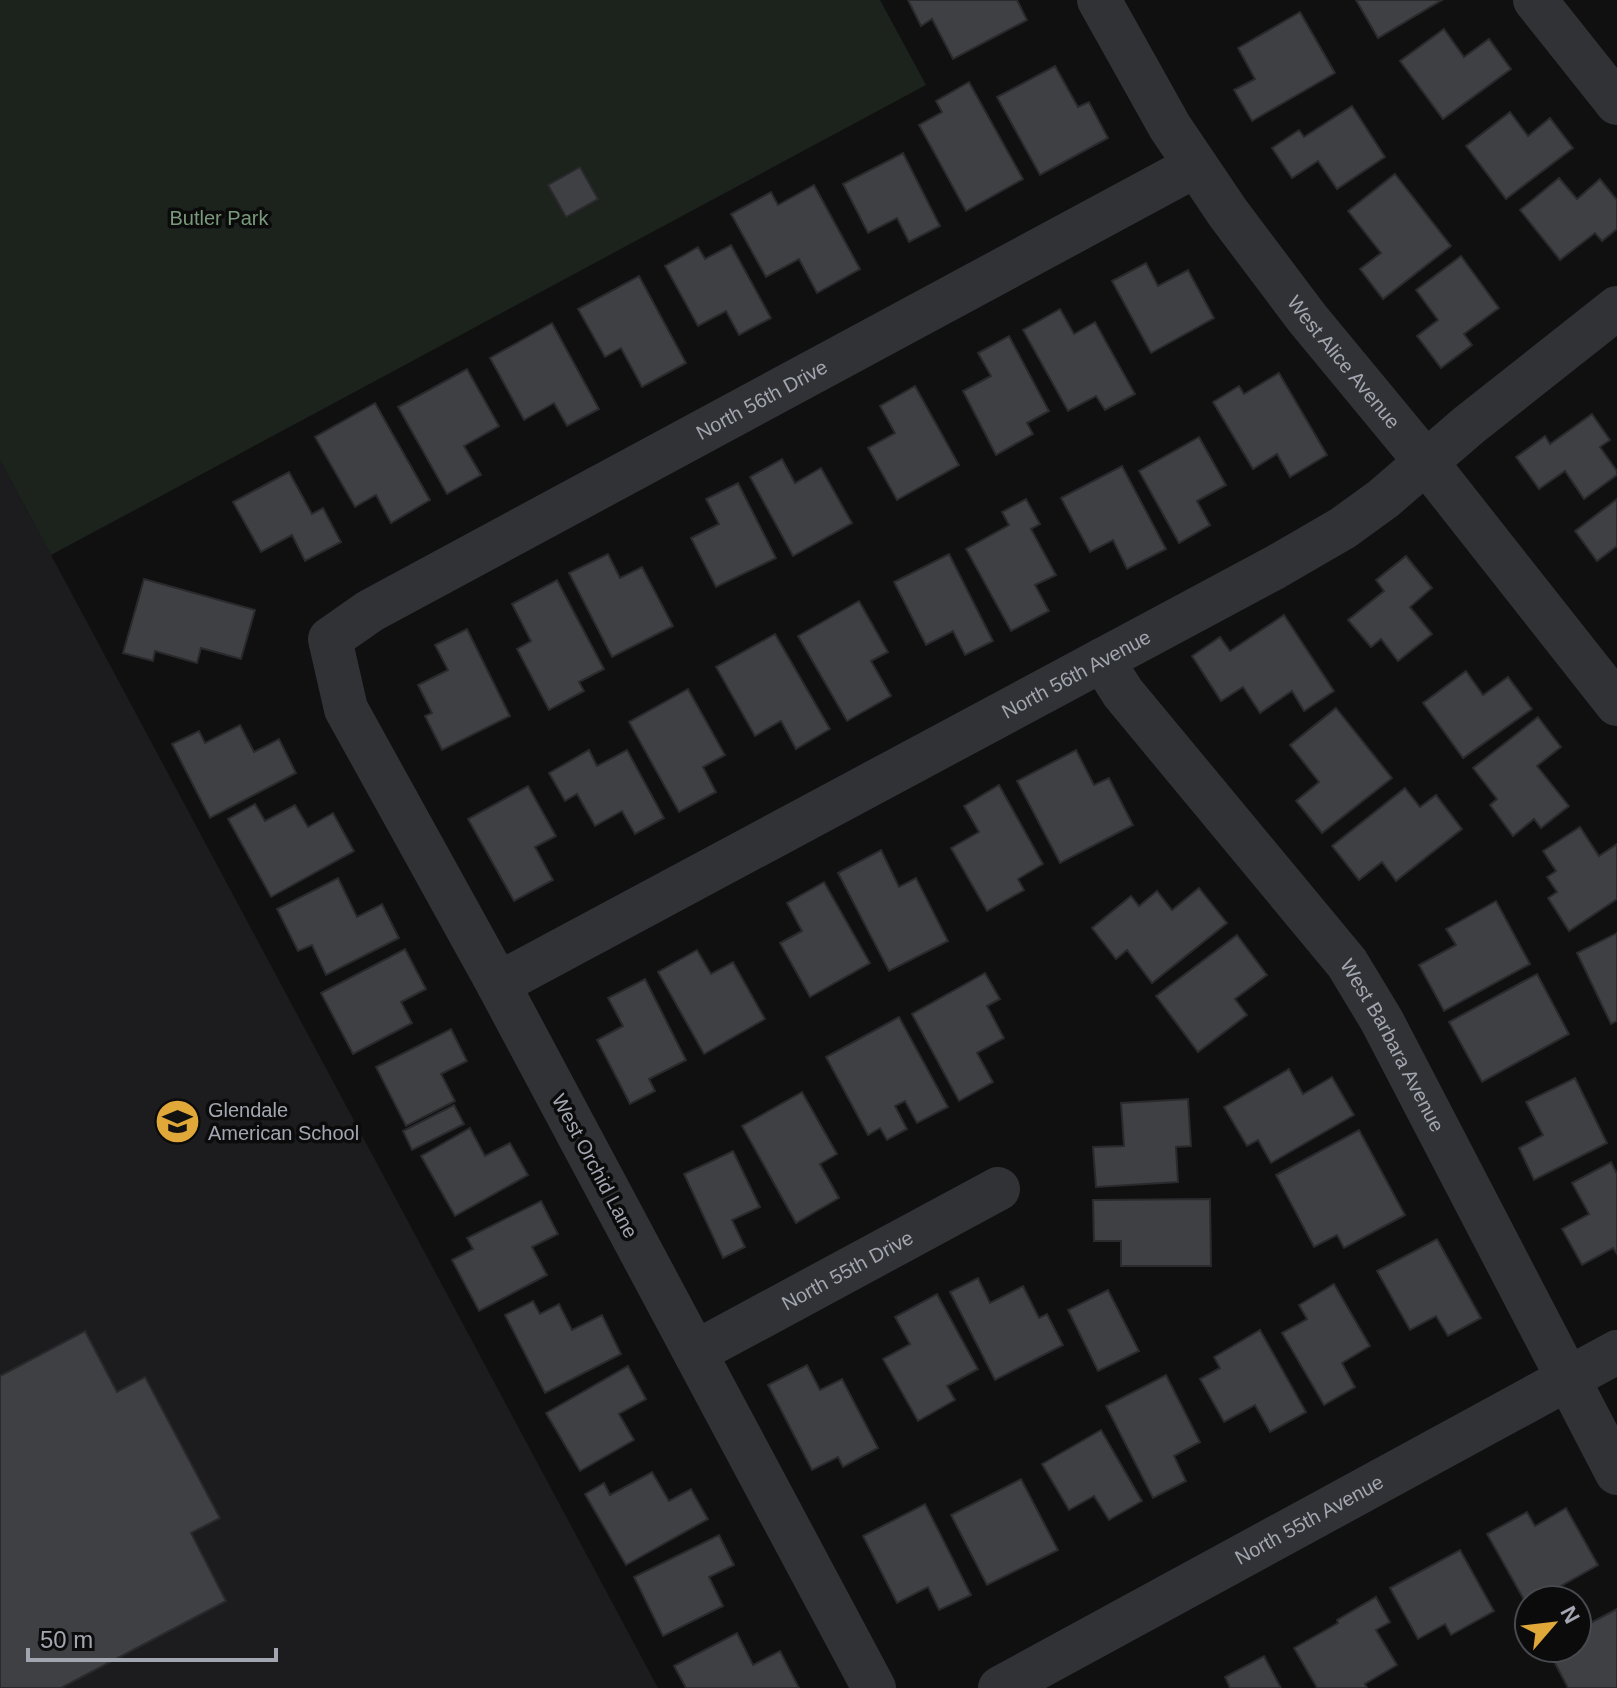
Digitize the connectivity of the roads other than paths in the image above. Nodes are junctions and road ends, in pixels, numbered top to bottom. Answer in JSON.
{"nodes":[{"id":1,"x":1099,"y":0,"type":"edge"},
{"id":2,"x":1535,"y":0,"type":"edge"},
{"id":3,"x":1617,"y":103,"type":"edge"},
{"id":4,"x":1195,"y":166,"type":"junction"},
{"id":5,"x":1617,"y":308,"type":"edge"},
{"id":6,"x":1426,"y":462,"type":"junction"},
{"id":7,"x":330,"y":639,"type":"joint"},
{"id":8,"x":1102,"y":660,"type":"junction"},
{"id":9,"x":1617,"y":704,"type":"edge"},
{"id":10,"x":498,"y":984,"type":"junction"},
{"id":11,"x":998,"y":1189,"type":"dead end"},
{"id":12,"x":696,"y":1352,"type":"junction"},
{"id":13,"x":1617,"y":1352,"type":"edge"},
{"id":14,"x":1566,"y":1379,"type":"junction"},
{"id":15,"x":1617,"y":1473,"type":"edge"},
{"id":16,"x":874,"y":1688,"type":"edge"},
{"id":17,"x":1000,"y":1688,"type":"edge"}],
"edges":[{"from":1,"to":4,"type":"street","name":"West Alice Avenue"},
{"from":2,"to":3,"type":"street"},
{"from":4,"to":6,"type":"street","name":"West Alice Avenue"},
{"from":4,"to":7,"type":"street","name":"North 56th Drive"},
{"from":5,"to":6,"type":"street","name":"North 56th Avenue"},
{"from":6,"to":8,"type":"street","name":"North 56th Avenue"},
{"from":6,"to":9,"type":"street","name":"West Alice Avenue"},
{"from":7,"to":10,"type":"street","name":"West Orchid Lane"},
{"from":8,"to":10,"type":"street","name":"North 56th Avenue"},
{"from":8,"to":14,"type":"street","name":"West Barbara Avenue"},
{"from":10,"to":12,"type":"street","name":"West Orchid Lane"},
{"from":11,"to":12,"type":"street","name":"North 55th Drive"},
{"from":12,"to":16,"type":"street","name":"West Orchid Lane"},
{"from":13,"to":14,"type":"street","name":"North 55th Avenue"},
{"from":14,"to":15,"type":"street","name":"West Barbara Avenue"},
{"from":14,"to":17,"type":"street","name":"North 55th Avenue"}]}
